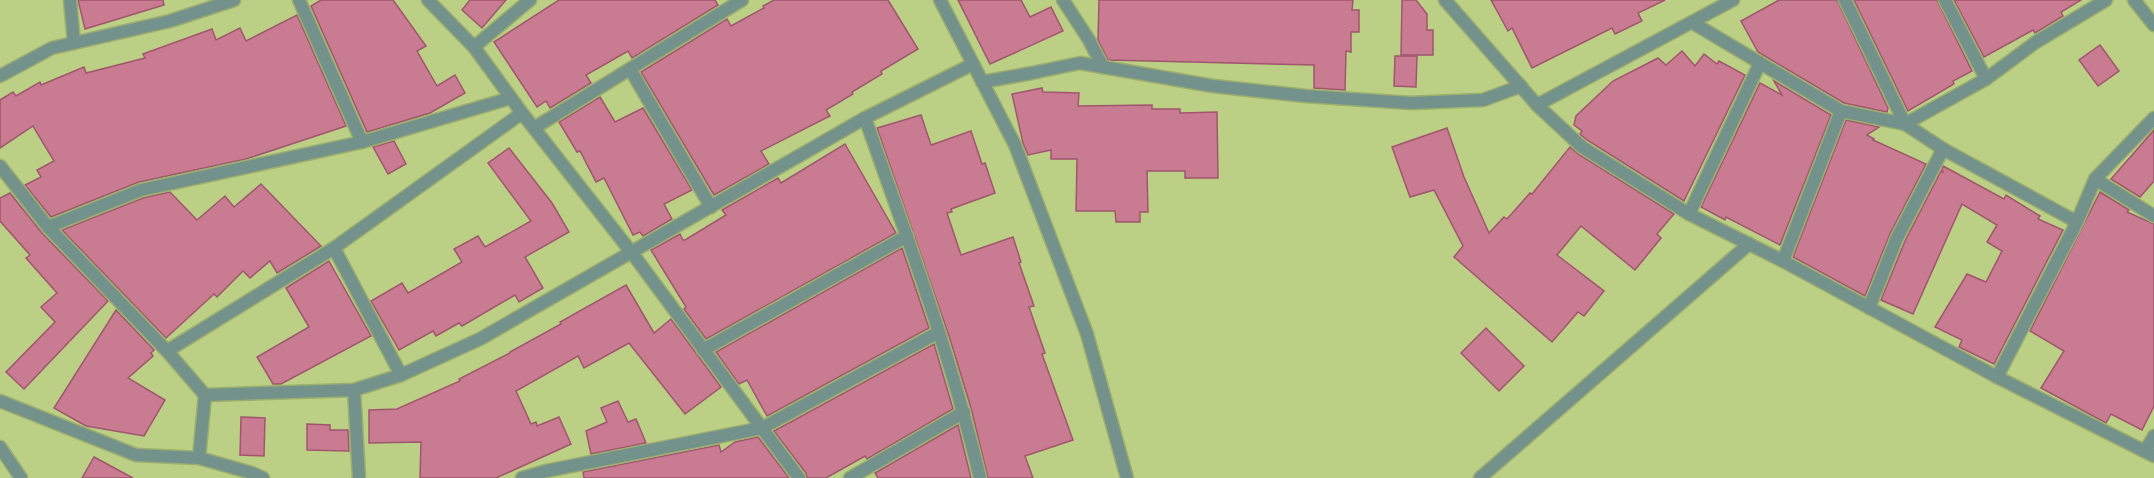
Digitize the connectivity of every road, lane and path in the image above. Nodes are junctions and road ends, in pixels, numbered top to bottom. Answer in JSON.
{"nodes":[{"id":1,"x":70,"y":0,"type":"edge"},
{"id":2,"x":234,"y":0,"type":"edge"},
{"id":3,"x":299,"y":0,"type":"edge"},
{"id":4,"x":428,"y":0,"type":"edge"},
{"id":5,"x":530,"y":0,"type":"edge"},
{"id":6,"x":742,"y":0,"type":"edge"},
{"id":7,"x":940,"y":0,"type":"edge"},
{"id":8,"x":1063,"y":0,"type":"edge"},
{"id":9,"x":1445,"y":0,"type":"edge"},
{"id":10,"x":1733,"y":0,"type":"edge"},
{"id":11,"x":1845,"y":0,"type":"edge"},
{"id":12,"x":1946,"y":0,"type":"edge"},
{"id":13,"x":2106,"y":0,"type":"edge"},
{"id":14,"x":2134,"y":0,"type":"edge"},
{"id":15,"x":208,"y":4,"type":"edge"},
{"id":16,"x":1693,"y":23,"type":"junction"},
{"id":17,"x":2154,"y":25,"type":"edge"},
{"id":18,"x":74,"y":43,"type":"junction"},
{"id":19,"x":474,"y":47,"type":"junction"},
{"id":20,"x":1760,"y":63,"type":"junction"},
{"id":21,"x":973,"y":64,"type":"junction"},
{"id":22,"x":1103,"y":67,"type":"junction"},
{"id":23,"x":630,"y":69,"type":"junction"},
{"id":24,"x":0,"y":76,"type":"edge"},
{"id":25,"x":1986,"y":79,"type":"junction"},
{"id":26,"x":982,"y":81,"type":"junction"},
{"id":27,"x":1521,"y":86,"type":"junction"},
{"id":28,"x":511,"y":98,"type":"junction"},
{"id":29,"x":1537,"y":105,"type":"junction"},
{"id":30,"x":1841,"y":111,"type":"junction"},
{"id":31,"x":522,"y":113,"type":"junction"},
{"id":32,"x":865,"y":118,"type":"junction"},
{"id":33,"x":2154,"y":118,"type":"edge"},
{"id":34,"x":1905,"y":124,"type":"junction"},
{"id":35,"x":534,"y":128,"type":"junction"},
{"id":36,"x":362,"y":142,"type":"junction"},
{"id":37,"x":1943,"y":149,"type":"junction"},
{"id":38,"x":0,"y":166,"type":"edge"},
{"id":39,"x":2095,"y":179,"type":"junction"},
{"id":40,"x":711,"y":207,"type":"junction"},
{"id":41,"x":1689,"y":213,"type":"junction"},
{"id":42,"x":2154,"y":216,"type":"edge"},
{"id":43,"x":2077,"y":222,"type":"junction"},
{"id":44,"x":48,"y":227,"type":"junction"},
{"id":45,"x":907,"y":236,"type":"junction"},
{"id":46,"x":1749,"y":244,"type":"junction"},
{"id":47,"x":334,"y":248,"type":"junction"},
{"id":48,"x":632,"y":253,"type":"junction"},
{"id":49,"x":1784,"y":261,"type":"junction"},
{"id":50,"x":1869,"y":308,"type":"junction"},
{"id":51,"x":939,"y":332,"type":"junction"},
{"id":52,"x":703,"y":350,"type":"junction"},
{"id":53,"x":167,"y":351,"type":"junction"},
{"id":54,"x":401,"y":375,"type":"junction"},
{"id":55,"x":1997,"y":377,"type":"junction"},
{"id":56,"x":354,"y":390,"type":"junction"},
{"id":57,"x":205,"y":395,"type":"junction"},
{"id":58,"x":0,"y":401,"type":"edge"},
{"id":59,"x":964,"y":412,"type":"junction"},
{"id":60,"x":762,"y":428,"type":"junction"},
{"id":61,"x":2154,"y":436,"type":"edge"},
{"id":62,"x":0,"y":447,"type":"edge"},
{"id":63,"x":2149,"y":453,"type":"edge"},
{"id":64,"x":199,"y":458,"type":"junction"},
{"id":65,"x":551,"y":475,"type":"edge"},
{"id":66,"x":21,"y":478,"type":"edge"},
{"id":67,"x":263,"y":478,"type":"edge"},
{"id":68,"x":359,"y":478,"type":"edge"},
{"id":69,"x":522,"y":478,"type":"edge"},
{"id":70,"x":799,"y":478,"type":"edge"},
{"id":71,"x":850,"y":478,"type":"edge"},
{"id":72,"x":980,"y":478,"type":"edge"},
{"id":73,"x":1127,"y":478,"type":"edge"},
{"id":74,"x":1480,"y":478,"type":"edge"}],
"edges":[{"from":1,"to":18,"type":"street"},
{"from":2,"to":15,"type":"street"},
{"from":3,"to":36,"type":"street"},
{"from":4,"to":19,"type":"street"},
{"from":5,"to":19,"type":"street"},
{"from":6,"to":23,"type":"street"},
{"from":7,"to":21,"type":"street"},
{"from":8,"to":22,"type":"street"},
{"from":9,"to":27,"type":"street"},
{"from":10,"to":16,"type":"street"},
{"from":11,"to":34,"type":"street"},
{"from":12,"to":25,"type":"street"},
{"from":13,"to":25,"type":"street"},
{"from":14,"to":17,"type":"street"},
{"from":15,"to":18,"type":"street"},
{"from":16,"to":20,"type":"street"},
{"from":16,"to":29,"type":"street"},
{"from":18,"to":24,"type":"street"},
{"from":19,"to":28,"type":"street"},
{"from":20,"to":30,"type":"street"},
{"from":20,"to":41,"type":"street"},
{"from":21,"to":26,"type":"street"},
{"from":21,"to":32,"type":"street"},
{"from":22,"to":26,"type":"street"},
{"from":22,"to":27,"type":"street"},
{"from":23,"to":35,"type":"street"},
{"from":23,"to":40,"type":"street"},
{"from":25,"to":34,"type":"street"},
{"from":26,"to":73,"type":"street"},
{"from":27,"to":29,"type":"street"},
{"from":28,"to":31,"type":"street"},
{"from":28,"to":36,"type":"street"},
{"from":29,"to":41,"type":"street"},
{"from":30,"to":34,"type":"street"},
{"from":30,"to":49,"type":"street"},
{"from":31,"to":35,"type":"street"},
{"from":31,"to":47,"type":"street"},
{"from":32,"to":40,"type":"street"},
{"from":32,"to":45,"type":"street"},
{"from":33,"to":39,"type":"street"},
{"from":34,"to":37,"type":"street"},
{"from":35,"to":48,"type":"street"},
{"from":36,"to":44,"type":"street"},
{"from":37,"to":43,"type":"street"},
{"from":37,"to":50,"type":"street"},
{"from":38,"to":44,"type":"street"},
{"from":39,"to":42,"type":"street"},
{"from":39,"to":43,"type":"street"},
{"from":40,"to":48,"type":"street"},
{"from":41,"to":46,"type":"street"},
{"from":43,"to":55,"type":"street"},
{"from":44,"to":53,"type":"street"},
{"from":45,"to":51,"type":"street"},
{"from":45,"to":52,"type":"street"},
{"from":46,"to":49,"type":"street"},
{"from":46,"to":74,"type":"street"},
{"from":47,"to":53,"type":"street"},
{"from":47,"to":54,"type":"street"},
{"from":48,"to":52,"type":"street"},
{"from":48,"to":54,"type":"street"},
{"from":49,"to":50,"type":"street"},
{"from":50,"to":55,"type":"street"},
{"from":51,"to":59,"type":"street"},
{"from":51,"to":60,"type":"street"},
{"from":52,"to":60,"type":"street"},
{"from":53,"to":57,"type":"street"},
{"from":54,"to":56,"type":"street"},
{"from":55,"to":63,"type":"street"},
{"from":56,"to":57,"type":"street"},
{"from":56,"to":68,"type":"street"},
{"from":57,"to":64,"type":"street"},
{"from":58,"to":64,"type":"street"},
{"from":59,"to":71,"type":"street"},
{"from":59,"to":72,"type":"street"},
{"from":60,"to":65,"type":"street"},
{"from":60,"to":70,"type":"street"},
{"from":61,"to":63,"type":"street"},
{"from":62,"to":66,"type":"street"},
{"from":64,"to":67,"type":"street"},
{"from":65,"to":69,"type":"street"}]}
